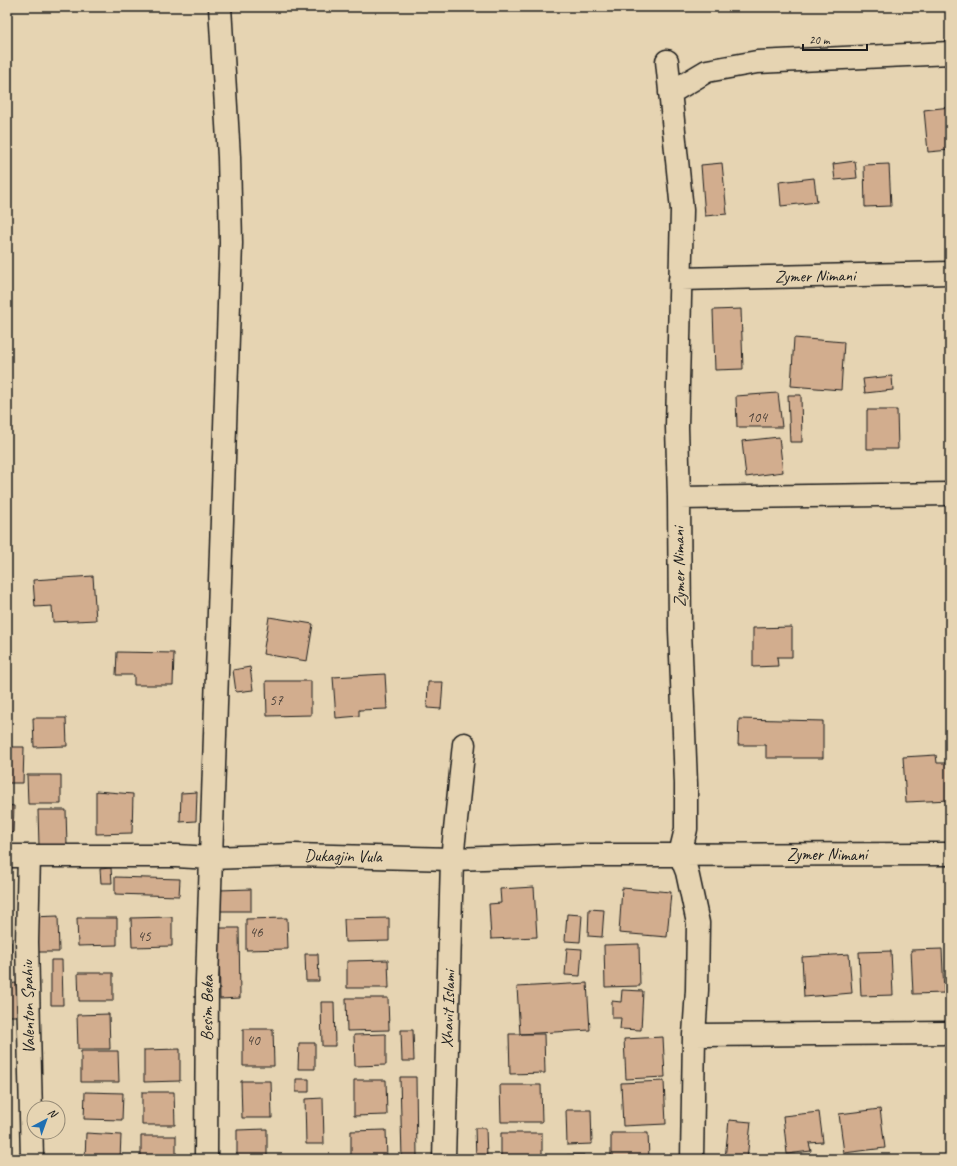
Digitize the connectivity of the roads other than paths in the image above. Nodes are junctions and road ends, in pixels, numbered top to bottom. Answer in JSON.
{"nodes":[{"id":1,"x":220,"y":7,"type":"edge"},
{"id":2,"x":950,"y":53,"type":"edge"},
{"id":3,"x":667,"y":61,"type":"dead end"},
{"id":4,"x":670,"y":94,"type":"junction"},
{"id":5,"x":950,"y":273,"type":"edge"},
{"id":6,"x":680,"y":279,"type":"junction"},
{"id":7,"x":950,"y":494,"type":"edge"},
{"id":8,"x":679,"y":498,"type":"junction"},
{"id":9,"x":464,"y":744,"type":"dead end"},
{"id":10,"x":680,"y":854,"type":"junction"},
{"id":11,"x":950,"y":854,"type":"edge"},
{"id":12,"x":7,"y":856,"type":"edge"},
{"id":13,"x":29,"y":856,"type":"junction"},
{"id":14,"x":211,"y":858,"type":"junction"},
{"id":15,"x":452,"y":859,"type":"junction"},
{"id":16,"x":950,"y":1033,"type":"edge"},
{"id":17,"x":694,"y":1035,"type":"junction"},
{"id":18,"x":32,"y":1159,"type":"edge"},
{"id":19,"x":206,"y":1159,"type":"edge"},
{"id":20,"x":444,"y":1159,"type":"edge"},
{"id":21,"x":692,"y":1159,"type":"edge"}],
"edges":[{"from":1,"to":14,"type":"street","name":"Besim Beka"},
{"from":2,"to":4,"type":"street"},
{"from":3,"to":4,"type":"street","name":"Zymer Nimani"},
{"from":4,"to":6,"type":"street","name":"Zymer Nimani"},
{"from":5,"to":6,"type":"street","name":"Zymer Nimani"},
{"from":6,"to":8,"type":"street","name":"Zymer Nimani"},
{"from":7,"to":8,"type":"street"},
{"from":8,"to":10,"type":"street","name":"Zymer Nimani"},
{"from":9,"to":15,"type":"street","name":"Xhavit Islami"},
{"from":10,"to":11,"type":"street","name":"Zymer Nimani"},
{"from":10,"to":15,"type":"street","name":"Dukagjin Vula"},
{"from":10,"to":17,"type":"street"},
{"from":12,"to":13,"type":"street","name":"Dukagjin Vula"},
{"from":13,"to":14,"type":"street","name":"Dukagjin Vula"},
{"from":13,"to":18,"type":"street","name":"Valenton Spahiu"},
{"from":14,"to":15,"type":"street","name":"Dukagjin Vula"},
{"from":14,"to":19,"type":"street","name":"Besim Beka"},
{"from":15,"to":20,"type":"street","name":"Xhavit Islami"},
{"from":16,"to":17,"type":"street"},
{"from":17,"to":21,"type":"street"}]}
